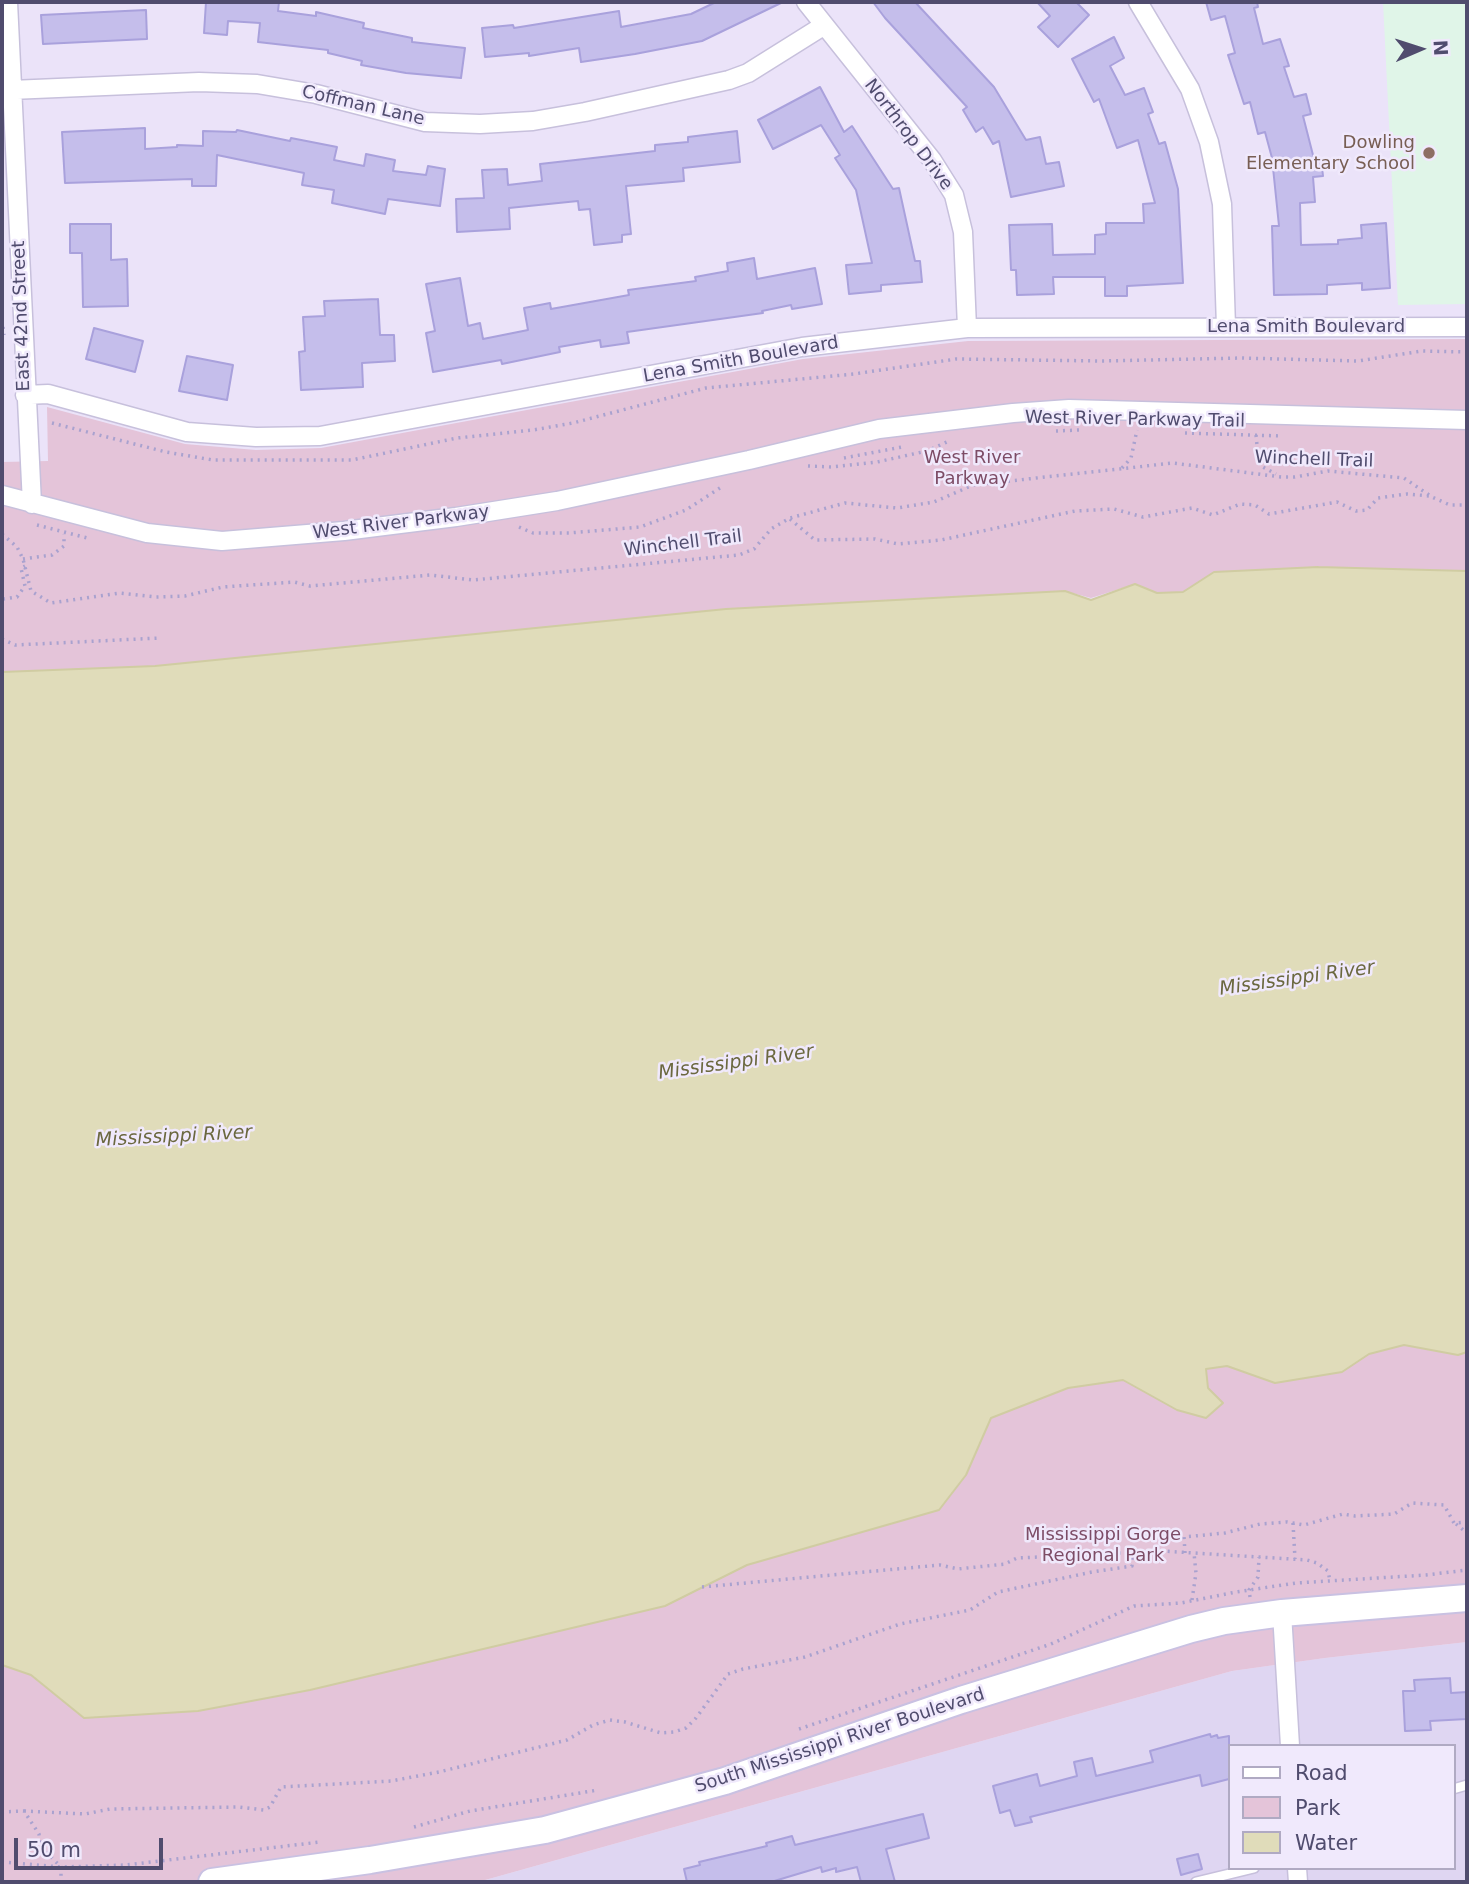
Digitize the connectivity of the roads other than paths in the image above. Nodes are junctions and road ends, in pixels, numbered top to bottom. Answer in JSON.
{"nodes":[{"id":1,"x":8,"y":2,"type":"edge"},
{"id":2,"x":806,"y":2,"type":"edge"},
{"id":3,"x":1138,"y":2,"type":"edge"},
{"id":4,"x":823,"y":26,"type":"junction"},
{"id":5,"x":11,"y":90,"type":"junction"},
{"id":6,"x":1226,"y":327,"type":"junction"},
{"id":7,"x":1467,"y":327,"type":"edge"},
{"id":8,"x":967,"y":328,"type":"junction"},
{"id":9,"x":25,"y":396,"type":"junction"},
{"id":10,"x":1467,"y":420,"type":"edge"},
{"id":11,"x":2,"y":495,"type":"edge"},
{"id":12,"x":32,"y":504,"type":"junction"},
{"id":13,"x":1467,"y":1598,"type":"edge"},
{"id":14,"x":1282,"y":1613,"type":"junction"},
{"id":15,"x":1290,"y":1744,"type":"edge"},
{"id":16,"x":1246,"y":1870,"type":"edge"},
{"id":17,"x":212,"y":1882,"type":"edge"},
{"id":18,"x":1196,"y":1882,"type":"edge"}],
"edges":[{"from":1,"to":5,"type":"street","name":"East 42nd Street"},
{"from":2,"to":4,"type":"street","name":"Northrop Drive"},
{"from":3,"to":6,"type":"street"},
{"from":4,"to":5,"type":"street","name":"Coffman Lane"},
{"from":4,"to":8,"type":"street","name":"Northrop Drive"},
{"from":5,"to":9,"type":"street","name":"East 42nd Street"},
{"from":6,"to":7,"type":"street","name":"Lena Smith Boulevard"},
{"from":6,"to":8,"type":"street","name":"Lena Smith Boulevard"},
{"from":8,"to":9,"type":"street","name":"Lena Smith Boulevard"},
{"from":9,"to":12,"type":"street","name":"East 42nd Street"},
{"from":10,"to":12,"type":"street","name":"West River Parkway"},
{"from":11,"to":12,"type":"street","name":"West River Parkway"},
{"from":13,"to":14,"type":"street","name":"South Mississippi River Boulevard"},
{"from":14,"to":15,"type":"street"},
{"from":14,"to":17,"type":"street","name":"South Mississippi River Boulevard"},
{"from":16,"to":18,"type":"lane"}]}
